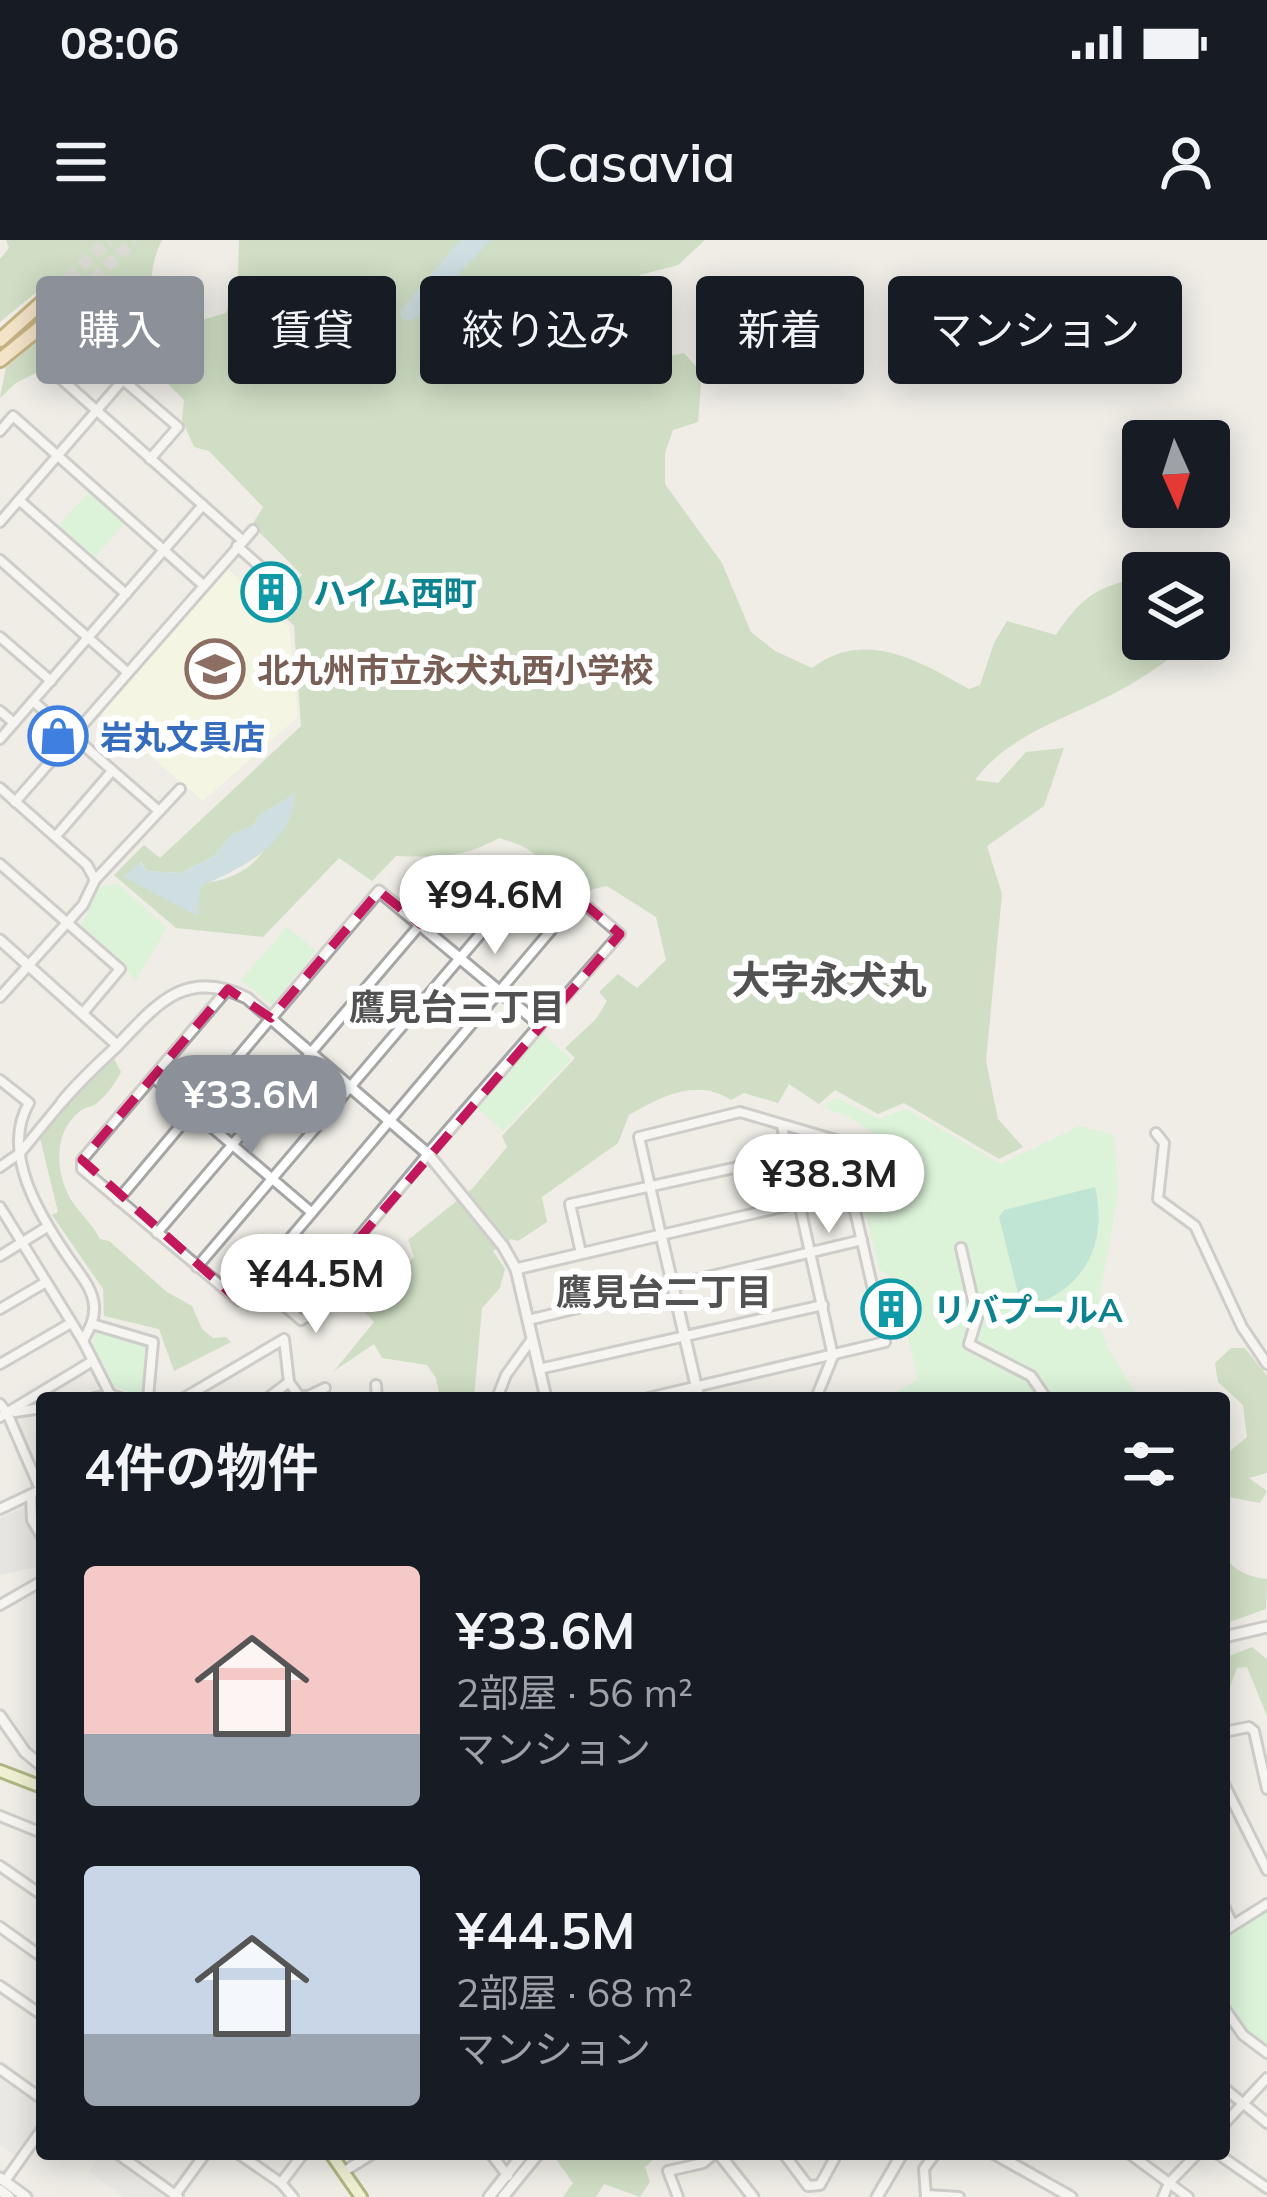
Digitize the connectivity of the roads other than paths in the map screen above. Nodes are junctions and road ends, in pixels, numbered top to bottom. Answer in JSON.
{"nodes":[{"id":1,"x":36,"y":308,"type":"edge"},
{"id":2,"x":36,"y":331,"type":"edge"},
{"id":3,"x":0,"y":340,"type":"edge"},
{"id":4,"x":0,"y":360,"type":"edge"},
{"id":5,"x":67,"y":384,"type":"edge"},
{"id":6,"x":95,"y":410,"type":"junction"},
{"id":7,"x":0,"y":431,"type":"edge"},
{"id":8,"x":57,"y":454,"type":"junction"},
{"id":9,"x":150,"y":459,"type":"junction"},
{"id":10,"x":19,"y":500,"type":"junction"},
{"id":11,"x":203,"y":505,"type":"junction"},
{"id":12,"x":0,"y":522,"type":"edge"},
{"id":13,"x":253,"y":530,"type":"dead end"},
{"id":14,"x":239,"y":543,"type":"junction"},
{"id":15,"x":166,"y":550,"type":"junction"},
{"id":16,"x":0,"y":560,"type":"edge"},
{"id":17,"x":272,"y":577,"type":"dead end"},
{"id":18,"x":202,"y":584,"type":"junction"},
{"id":19,"x":126,"y":594,"type":"junction"},
{"id":20,"x":0,"y":637,"type":"edge"},
{"id":21,"x":90,"y":637,"type":"junction"},
{"id":22,"x":127,"y":672,"type":"junction"},
{"id":23,"x":51,"y":681,"type":"junction"},
{"id":24,"x":34,"y":702,"type":"junction"},
{"id":25,"x":0,"y":711,"type":"edge"},
{"id":26,"x":14,"y":723,"type":"junction"},
{"id":27,"x":72,"y":735,"type":"junction"},
{"id":28,"x":0,"y":739,"type":"edge"},
{"id":29,"x":112,"y":771,"type":"junction"},
{"id":30,"x":0,"y":788,"type":"edge"},
{"id":31,"x":180,"y":789,"type":"dead end"},
{"id":32,"x":15,"y":802,"type":"junction"},
{"id":33,"x":160,"y":811,"type":"junction"},
{"id":34,"x":56,"y":836,"type":"junction"},
{"id":35,"x":0,"y":864,"type":"edge"},
{"id":36,"x":95,"y":880,"type":"junction"},
{"id":37,"x":523,"y":884,"type":"junction"},
{"id":38,"x":574,"y":903,"type":"junction"},
{"id":39,"x":68,"y":921,"type":"junction"},
{"id":40,"x":420,"y":924,"type":"junction"},
{"id":41,"x":0,"y":940,"type":"edge"},
{"id":42,"x":461,"y":958,"type":"junction"},
{"id":43,"x":28,"y":965,"type":"junction"},
{"id":44,"x":229,"y":989,"type":"junction"},
{"id":45,"x":500,"y":991,"type":"junction"},
{"id":46,"x":0,"y":997,"type":"edge"},
{"id":47,"x":83,"y":1013,"type":"junction"},
{"id":48,"x":271,"y":1018,"type":"junction"},
{"id":49,"x":540,"y":1025,"type":"junction"},
{"id":50,"x":117,"y":1045,"type":"junction"},
{"id":51,"x":310,"y":1052,"type":"junction"},
{"id":52,"x":153,"y":1077,"type":"junction"},
{"id":53,"x":0,"y":1080,"type":"edge"},
{"id":54,"x":350,"y":1085,"type":"junction"},
{"id":55,"x":62,"y":1102,"type":"joint"},
{"id":56,"x":193,"y":1111,"type":"junction"},
{"id":57,"x":389,"y":1120,"type":"junction"},
{"id":58,"x":782,"y":1126,"type":"junction"},
{"id":59,"x":1156,"y":1132,"type":"dead end"},
{"id":60,"x":232,"y":1144,"type":"junction"},
{"id":61,"x":20,"y":1153,"type":"junction"},
{"id":62,"x":428,"y":1154,"type":"junction"},
{"id":63,"x":788,"y":1156,"type":"junction"},
{"id":64,"x":0,"y":1167,"type":"edge"},
{"id":65,"x":272,"y":1179,"type":"junction"},
{"id":66,"x":650,"y":1185,"type":"junction"},
{"id":67,"x":118,"y":1200,"type":"junction"},
{"id":68,"x":799,"y":1204,"type":"junction"},
{"id":69,"x":0,"y":1207,"type":"edge"},
{"id":70,"x":311,"y":1212,"type":"junction"},
{"id":71,"x":47,"y":1227,"type":"junction"},
{"id":72,"x":157,"y":1233,"type":"junction"},
{"id":73,"x":661,"y":1235,"type":"junction"},
{"id":74,"x":862,"y":1240,"type":"junction"},
{"id":75,"x":22,"y":1243,"type":"junction"},
{"id":76,"x":283,"y":1248,"type":"junction"},
{"id":77,"x":961,"y":1248,"type":"dead end"},
{"id":78,"x":810,"y":1252,"type":"junction"},
{"id":79,"x":581,"y":1253,"type":"junction"},
{"id":80,"x":0,"y":1256,"type":"edge"},
{"id":81,"x":197,"y":1267,"type":"junction"},
{"id":82,"x":516,"y":1269,"type":"junction"},
{"id":83,"x":256,"y":1281,"type":"junction"},
{"id":84,"x":46,"y":1282,"type":"junction"},
{"id":85,"x":321,"y":1283,"type":"junction"},
{"id":86,"x":672,"y":1284,"type":"junction"},
{"id":87,"x":823,"y":1305,"type":"junction"},
{"id":88,"x":0,"y":1309,"type":"edge"},
{"id":89,"x":527,"y":1320,"type":"junction"},
{"id":90,"x":71,"y":1322,"type":"junction"},
{"id":91,"x":92,"y":1324,"type":"junction"},
{"id":92,"x":685,"y":1336,"type":"junction"},
{"id":93,"x":532,"y":1339,"type":"junction"},
{"id":94,"x":83,"y":1341,"type":"junction"},
{"id":95,"x":833,"y":1356,"type":"junction"},
{"id":96,"x":92,"y":1361,"type":"junction"},
{"id":97,"x":0,"y":1364,"type":"edge"},
{"id":98,"x":1267,"y":1364,"type":"edge"},
{"id":99,"x":539,"y":1369,"type":"junction"},
{"id":100,"x":289,"y":1382,"type":"junction"},
{"id":101,"x":376,"y":1385,"type":"dead end"},
{"id":102,"x":326,"y":1388,"type":"dead end"},
{"id":103,"x":41,"y":1392,"type":"edge"},
{"id":104,"x":112,"y":1392,"type":"edge"},
{"id":105,"x":149,"y":1392,"type":"edge"},
{"id":106,"x":194,"y":1392,"type":"edge"},
{"id":107,"x":276,"y":1392,"type":"edge"},
{"id":108,"x":296,"y":1392,"type":"edge"},
{"id":109,"x":317,"y":1392,"type":"edge"},
{"id":110,"x":377,"y":1392,"type":"edge"},
{"id":111,"x":499,"y":1392,"type":"edge"},
{"id":112,"x":545,"y":1392,"type":"edge"},
{"id":113,"x":697,"y":1392,"type":"edge"},
{"id":114,"x":818,"y":1392,"type":"edge"},
{"id":115,"x":1042,"y":1392,"type":"edge"},
{"id":116,"x":36,"y":1395,"type":"edge"},
{"id":117,"x":0,"y":1404,"type":"edge"},
{"id":118,"x":36,"y":1409,"type":"edge"},
{"id":119,"x":4,"y":1415,"type":"edge"},
{"id":120,"x":36,"y":1487,"type":"edge"},
{"id":121,"x":36,"y":1492,"type":"edge"},
{"id":122,"x":0,"y":1510,"type":"edge"},
{"id":123,"x":36,"y":1584,"type":"edge"},
{"id":124,"x":0,"y":1605,"type":"edge"},
{"id":125,"x":1267,"y":1627,"type":"edge"},
{"id":126,"x":1230,"y":1636,"type":"edge"},
{"id":127,"x":0,"y":1716,"type":"edge"},
{"id":128,"x":1230,"y":1731,"type":"edge"},
{"id":129,"x":36,"y":1761,"type":"edge"},
{"id":130,"x":0,"y":1771,"type":"edge"},
{"id":131,"x":36,"y":1785,"type":"edge"},
{"id":132,"x":1267,"y":1789,"type":"edge"},
{"id":133,"x":1230,"y":1796,"type":"edge"},
{"id":134,"x":0,"y":1816,"type":"edge"},
{"id":135,"x":36,"y":1831,"type":"edge"},
{"id":136,"x":0,"y":1866,"type":"edge"},
{"id":137,"x":1267,"y":1870,"type":"edge"},
{"id":138,"x":36,"y":1891,"type":"edge"},
{"id":139,"x":1267,"y":1904,"type":"edge"},
{"id":140,"x":0,"y":1927,"type":"edge"},
{"id":141,"x":1230,"y":1927,"type":"edge"},
{"id":142,"x":36,"y":1953,"type":"edge"},
{"id":143,"x":0,"y":1986,"type":"edge"},
{"id":144,"x":36,"y":2011,"type":"edge"},
{"id":145,"x":1230,"y":2017,"type":"edge"},
{"id":146,"x":1267,"y":2054,"type":"edge"},
{"id":147,"x":0,"y":2069,"type":"edge"},
{"id":148,"x":1267,"y":2078,"type":"edge"},
{"id":149,"x":1230,"y":2093,"type":"edge"},
{"id":150,"x":36,"y":2095,"type":"edge"},
{"id":151,"x":1243,"y":2103,"type":"junction"},
{"id":152,"x":1230,"y":2117,"type":"edge"},
{"id":153,"x":1267,"y":2123,"type":"edge"},
{"id":154,"x":36,"y":2137,"type":"edge"},
{"id":155,"x":126,"y":2160,"type":"edge"},
{"id":156,"x":201,"y":2160,"type":"edge"},
{"id":157,"x":247,"y":2160,"type":"edge"},
{"id":158,"x":298,"y":2160,"type":"edge"},
{"id":159,"x":335,"y":2160,"type":"edge"},
{"id":160,"x":363,"y":2160,"type":"edge"},
{"id":161,"x":496,"y":2160,"type":"edge"},
{"id":162,"x":520,"y":2160,"type":"edge"},
{"id":163,"x":532,"y":2160,"type":"edge"},
{"id":164,"x":707,"y":2160,"type":"edge"},
{"id":165,"x":721,"y":2160,"type":"edge"},
{"id":166,"x":788,"y":2160,"type":"edge"},
{"id":167,"x":834,"y":2160,"type":"edge"},
{"id":168,"x":899,"y":2160,"type":"edge"},
{"id":169,"x":930,"y":2160,"type":"edge"},
{"id":170,"x":1006,"y":2160,"type":"edge"},
{"id":171,"x":1138,"y":2160,"type":"edge"},
{"id":172,"x":1190,"y":2160,"type":"edge"},
{"id":173,"x":1226,"y":2160,"type":"edge"},
{"id":174,"x":344,"y":2172,"type":"junction"},
{"id":175,"x":511,"y":2179,"type":"junction"},
{"id":176,"x":280,"y":2183,"type":"junction"},
{"id":177,"x":1169,"y":2183,"type":"junction"},
{"id":178,"x":1,"y":2184,"type":"edge"},
{"id":179,"x":1267,"y":2188,"type":"edge"},
{"id":180,"x":177,"y":2196,"type":"edge"},
{"id":181,"x":926,"y":2196,"type":"edge"},
{"id":182,"x":9,"y":2197,"type":"edge"},
{"id":183,"x":26,"y":2197,"type":"edge"},
{"id":184,"x":293,"y":2197,"type":"edge"},
{"id":185,"x":361,"y":2197,"type":"edge"},
{"id":186,"x":489,"y":2197,"type":"edge"},
{"id":187,"x":503,"y":2197,"type":"edge"},
{"id":188,"x":678,"y":2197,"type":"edge"},
{"id":189,"x":753,"y":2197,"type":"edge"},
{"id":190,"x":878,"y":2197,"type":"edge"},
{"id":191,"x":959,"y":2197,"type":"edge"},
{"id":192,"x":1071,"y":2197,"type":"edge"},
{"id":193,"x":1163,"y":2197,"type":"edge"},
{"id":194,"x":1188,"y":2197,"type":"edge"}],
"edges":[{"from":1,"to":3,"type":"main road"},
{"from":2,"to":4,"type":"main road"},
{"from":5,"to":6,"type":"street"},
{"from":6,"to":8,"type":"street"},
{"from":6,"to":9,"type":"street"},
{"from":6,"to":9,"type":"street"},
{"from":7,"to":8,"type":"street"},
{"from":8,"to":10,"type":"street"},
{"from":8,"to":15,"type":"street"},
{"from":9,"to":11,"type":"street"},
{"from":10,"to":12,"type":"street"},
{"from":10,"to":19,"type":"street"},
{"from":11,"to":14,"type":"street"},
{"from":11,"to":15,"type":"street"},
{"from":13,"to":14,"type":"street"},
{"from":14,"to":17,"type":"street"},
{"from":14,"to":18,"type":"street"},
{"from":15,"to":18,"type":"street"},
{"from":15,"to":19,"type":"street"},
{"from":16,"to":21,"type":"street"},
{"from":18,"to":22,"type":"street"},
{"from":19,"to":21,"type":"street"},
{"from":20,"to":23,"type":"street"},
{"from":21,"to":22,"type":"street"},
{"from":21,"to":23,"type":"street"},
{"from":22,"to":27,"type":"street"},
{"from":23,"to":24,"type":"street"},
{"from":24,"to":26,"type":"street"},
{"from":24,"to":27,"type":"street"},
{"from":25,"to":26,"type":"street"},
{"from":26,"to":28,"type":"street"},
{"from":27,"to":29,"type":"street"},
{"from":27,"to":32,"type":"street"},
{"from":29,"to":33,"type":"street"},
{"from":29,"to":34,"type":"street"},
{"from":30,"to":32,"type":"street"},
{"from":31,"to":33,"type":"street"},
{"from":32,"to":34,"type":"street"},
{"from":33,"to":36,"type":"street"},
{"from":34,"to":36,"type":"street"},
{"from":35,"to":39,"type":"street"},
{"from":36,"to":39,"type":"street"},
{"from":37,"to":38,"type":"street"},
{"from":37,"to":40,"type":"street"},
{"from":37,"to":42,"type":"street"},
{"from":38,"to":45,"type":"street"},
{"from":38,"to":49,"type":"street"},
{"from":39,"to":43,"type":"street"},
{"from":39,"to":47,"type":"street"},
{"from":40,"to":42,"type":"street"},
{"from":40,"to":48,"type":"street"},
{"from":40,"to":51,"type":"street"},
{"from":41,"to":43,"type":"street"},
{"from":42,"to":45,"type":"street"},
{"from":42,"to":54,"type":"street"},
{"from":43,"to":46,"type":"street"},
{"from":43,"to":47,"type":"street"},
{"from":44,"to":48,"type":"street"},
{"from":44,"to":50,"type":"street"},
{"from":44,"to":52,"type":"street"},
{"from":45,"to":49,"type":"street"},
{"from":45,"to":57,"type":"street"},
{"from":47,"to":50,"type":"street"},
{"from":48,"to":51,"type":"street"},
{"from":48,"to":56,"type":"street"},
{"from":49,"to":62,"type":"street"},
{"from":50,"to":55,"type":"street"},
{"from":51,"to":54,"type":"street"},
{"from":51,"to":60,"type":"street"},
{"from":52,"to":56,"type":"street"},
{"from":52,"to":67,"type":"street"},
{"from":53,"to":61,"type":"street"},
{"from":54,"to":57,"type":"street"},
{"from":54,"to":65,"type":"street"},
{"from":55,"to":61,"type":"street"},
{"from":56,"to":60,"type":"street"},
{"from":56,"to":67,"type":"street"},
{"from":57,"to":62,"type":"street"},
{"from":57,"to":70,"type":"street"},
{"from":58,"to":63,"type":"street"},
{"from":58,"to":66,"type":"street"},
{"from":58,"to":74,"type":"street"},
{"from":59,"to":98,"type":"street"},
{"from":60,"to":65,"type":"street"},
{"from":60,"to":72,"type":"street"},
{"from":61,"to":64,"type":"street"},
{"from":61,"to":71,"type":"street"},
{"from":62,"to":82,"type":"street"},
{"from":62,"to":85,"type":"street"},
{"from":63,"to":66,"type":"street"},
{"from":63,"to":68,"type":"street"},
{"from":65,"to":70,"type":"street"},
{"from":65,"to":81,"type":"street"},
{"from":66,"to":73,"type":"street"},
{"from":66,"to":79,"type":"street"},
{"from":67,"to":72,"type":"street"},
{"from":68,"to":73,"type":"street"},
{"from":68,"to":78,"type":"street"},
{"from":69,"to":75,"type":"street"},
{"from":70,"to":76,"type":"street"},
{"from":71,"to":75,"type":"street"},
{"from":71,"to":91,"type":"street"},
{"from":72,"to":81,"type":"street"},
{"from":73,"to":79,"type":"street"},
{"from":73,"to":86,"type":"street"},
{"from":74,"to":78,"type":"street"},
{"from":74,"to":95,"type":"street"},
{"from":75,"to":80,"type":"street"},
{"from":75,"to":84,"type":"street"},
{"from":76,"to":83,"type":"street"},
{"from":76,"to":85,"type":"street"},
{"from":77,"to":115,"type":"street"},
{"from":78,"to":86,"type":"street"},
{"from":78,"to":87,"type":"street"},
{"from":79,"to":82,"type":"street"},
{"from":81,"to":83,"type":"street"},
{"from":82,"to":89,"type":"street"},
{"from":83,"to":85,"type":"street"},
{"from":84,"to":88,"type":"street"},
{"from":84,"to":90,"type":"street"},
{"from":86,"to":89,"type":"street"},
{"from":86,"to":92,"type":"street"},
{"from":87,"to":92,"type":"street"},
{"from":87,"to":95,"type":"street"},
{"from":89,"to":93,"type":"street"},
{"from":90,"to":94,"type":"street"},
{"from":90,"to":97,"type":"street"},
{"from":91,"to":94,"type":"street"},
{"from":91,"to":105,"type":"street"},
{"from":92,"to":99,"type":"street"},
{"from":92,"to":113,"type":"street"},
{"from":93,"to":99,"type":"street"},
{"from":93,"to":111,"type":"street"},
{"from":94,"to":96,"type":"street"},
{"from":95,"to":113,"type":"street"},
{"from":95,"to":114,"type":"street"},
{"from":96,"to":103,"type":"street"},
{"from":96,"to":104,"type":"street"},
{"from":99,"to":112,"type":"street"},
{"from":100,"to":106,"type":"street"},
{"from":100,"to":107,"type":"street"},
{"from":100,"to":108,"type":"street"},
{"from":101,"to":110,"type":"street"},
{"from":102,"to":109,"type":"street"},
{"from":116,"to":119,"type":"street"},
{"from":117,"to":119,"type":"street"},
{"from":118,"to":119,"type":"street"},
{"from":119,"to":120,"type":"street"},
{"from":121,"to":122,"type":"street"},
{"from":123,"to":124,"type":"street"},
{"from":125,"to":126,"type":"street"},
{"from":127,"to":129,"type":"street"},
{"from":128,"to":132,"type":"street"},
{"from":130,"to":131,"type":"main road"},
{"from":133,"to":137,"type":"street"},
{"from":134,"to":135,"type":"street"},
{"from":136,"to":138,"type":"street"},
{"from":139,"to":141,"type":"street"},
{"from":140,"to":142,"type":"street"},
{"from":143,"to":144,"type":"street"},
{"from":145,"to":146,"type":"street"},
{"from":147,"to":150,"type":"street"},
{"from":148,"to":151,"type":"street"},
{"from":149,"to":151,"type":"street"},
{"from":151,"to":152,"type":"street"},
{"from":151,"to":153,"type":"street"},
{"from":154,"to":178,"type":"street"},
{"from":155,"to":180,"type":"street"},
{"from":156,"to":180,"type":"street"},
{"from":157,"to":176,"type":"street"},
{"from":158,"to":176,"type":"street"},
{"from":159,"to":174,"type":"main road"},
{"from":160,"to":174,"type":"street"},
{"from":161,"to":175,"type":"street"},
{"from":162,"to":175,"type":"street"},
{"from":163,"to":175,"type":"street"},
{"from":164,"to":188,"type":"street"},
{"from":165,"to":189,"type":"street"},
{"from":166,"to":167,"type":"street"},
{"from":168,"to":190,"type":"street"},
{"from":169,"to":181,"type":"street"},
{"from":170,"to":192,"type":"street"},
{"from":171,"to":177,"type":"street"},
{"from":172,"to":177,"type":"street"},
{"from":173,"to":179,"type":"street"},
{"from":174,"to":185,"type":"main road"},
{"from":175,"to":186,"type":"street"},
{"from":175,"to":187,"type":"street"},
{"from":176,"to":184,"type":"street"},
{"from":177,"to":193,"type":"street"},
{"from":177,"to":194,"type":"street"},
{"from":178,"to":182,"type":"street"},
{"from":178,"to":183,"type":"street"},
{"from":181,"to":191,"type":"street"}]}
